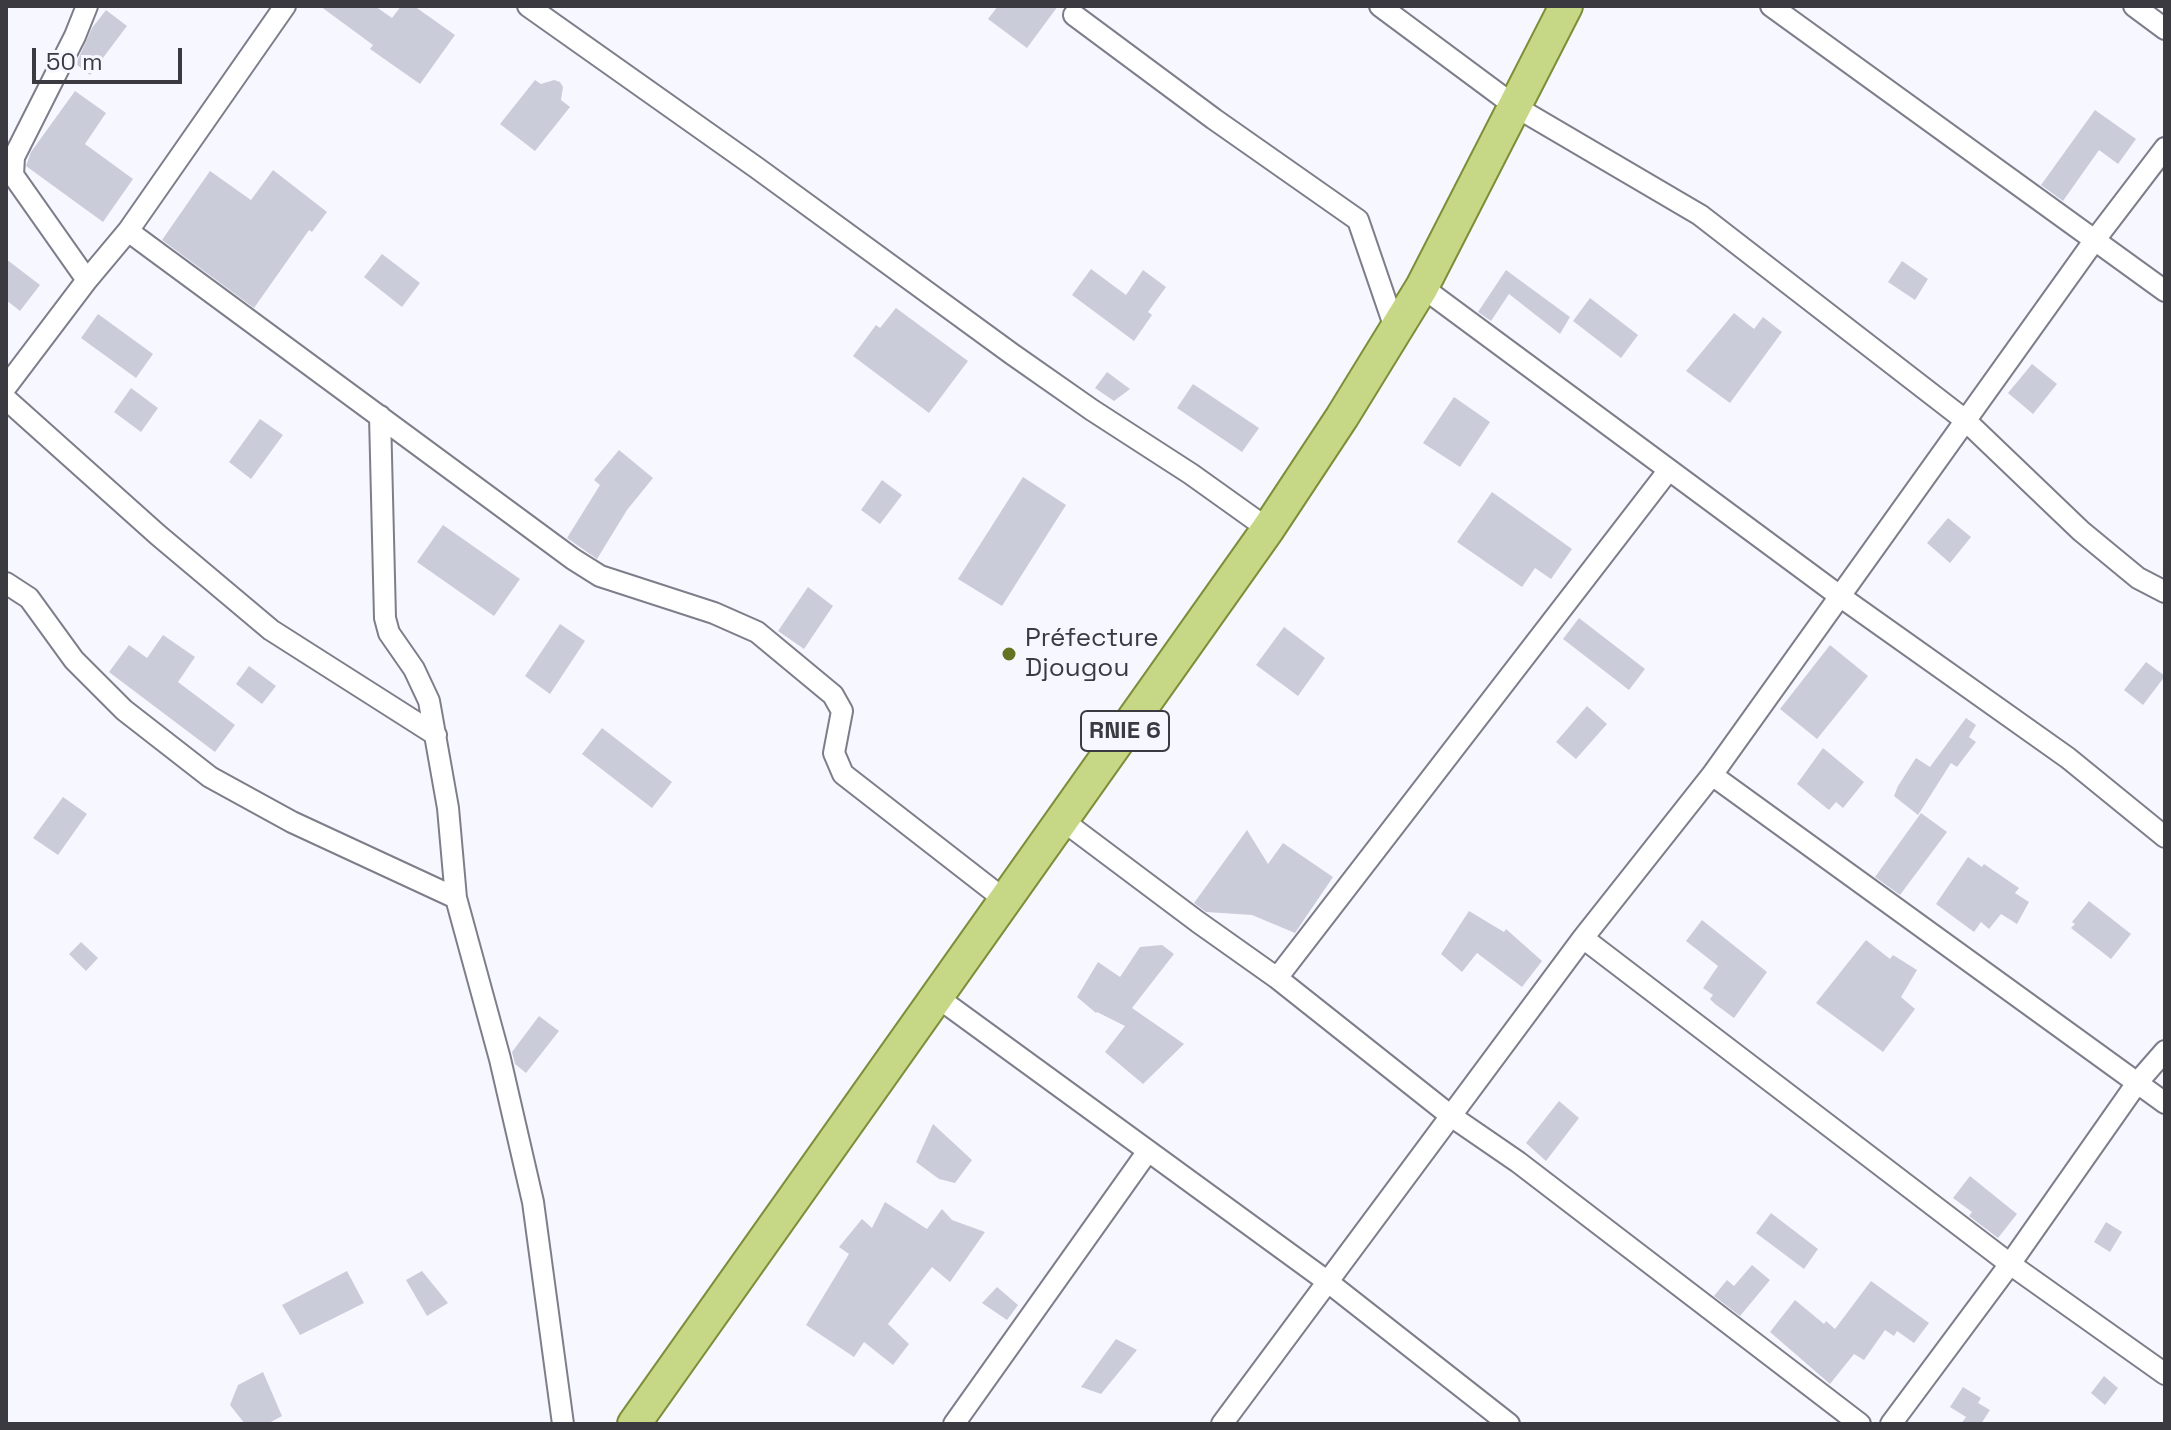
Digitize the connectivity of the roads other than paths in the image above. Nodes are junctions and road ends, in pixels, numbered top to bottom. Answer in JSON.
{"nodes":[{"id":1,"x":87,"y":6,"type":"edge"},
{"id":2,"x":285,"y":6,"type":"edge"},
{"id":3,"x":528,"y":6,"type":"edge"},
{"id":4,"x":1380,"y":6,"type":"edge"},
{"id":5,"x":1566,"y":6,"type":"edge"},
{"id":6,"x":1771,"y":6,"type":"edge"},
{"id":7,"x":2134,"y":6,"type":"edge"},
{"id":8,"x":1074,"y":15,"type":"dead end"},
{"id":9,"x":2165,"y":29,"type":"edge"},
{"id":10,"x":1516,"y":107,"type":"junction"},
{"id":11,"x":2165,"y":148,"type":"edge"},
{"id":12,"x":128,"y":231,"type":"junction"},
{"id":13,"x":2094,"y":241,"type":"junction"},
{"id":14,"x":87,"y":280,"type":"junction"},
{"id":15,"x":1422,"y":287,"type":"junction"},
{"id":16,"x":2165,"y":291,"type":"edge"},
{"id":17,"x":1396,"y":331,"type":"junction"},
{"id":18,"x":6,"y":387,"type":"edge"},
{"id":19,"x":6,"y":399,"type":"edge"},
{"id":20,"x":380,"y":416,"type":"junction"},
{"id":21,"x":1965,"y":420,"type":"junction"},
{"id":22,"x":1668,"y":471,"type":"junction"},
{"id":23,"x":1268,"y":529,"type":"junction"},
{"id":24,"x":6,"y":583,"type":"edge"},
{"id":25,"x":2165,"y":592,"type":"edge"},
{"id":26,"x":1841,"y":597,"type":"junction"},
{"id":27,"x":436,"y":735,"type":"junction"},
{"id":28,"x":1712,"y":775,"type":"junction"},
{"id":29,"x":1062,"y":820,"type":"junction"},
{"id":30,"x":2165,"y":837,"type":"edge"},
{"id":31,"x":456,"y":898,"type":"junction"},
{"id":32,"x":1005,"y":900,"type":"junction"},
{"id":33,"x":1583,"y":938,"type":"junction"},
{"id":34,"x":1277,"y":978,"type":"junction"},
{"id":35,"x":937,"y":997,"type":"junction"},
{"id":36,"x":2165,"y":1051,"type":"edge"},
{"id":37,"x":2137,"y":1083,"type":"junction"},
{"id":38,"x":2165,"y":1103,"type":"edge"},
{"id":39,"x":1451,"y":1116,"type":"junction"},
{"id":40,"x":1148,"y":1151,"type":"junction"},
{"id":41,"x":2010,"y":1264,"type":"junction"},
{"id":42,"x":1328,"y":1282,"type":"junction"},
{"id":43,"x":2165,"y":1374,"type":"edge"},
{"id":44,"x":563,"y":1424,"type":"edge"},
{"id":45,"x":634,"y":1424,"type":"edge"},
{"id":46,"x":954,"y":1424,"type":"edge"},
{"id":47,"x":1222,"y":1424,"type":"edge"},
{"id":48,"x":1509,"y":1424,"type":"edge"},
{"id":49,"x":1860,"y":1424,"type":"edge"},
{"id":50,"x":1891,"y":1424,"type":"edge"}],
"edges":[{"from":1,"to":14,"type":"street"},
{"from":2,"to":12,"type":"street"},
{"from":3,"to":23,"type":"street"},
{"from":4,"to":10,"type":"street"},
{"from":5,"to":10,"type":"main road","number":"RNIE 6"},
{"from":6,"to":13,"type":"street"},
{"from":7,"to":9,"type":"street"},
{"from":8,"to":17,"type":"street"},
{"from":10,"to":15,"type":"main road","number":"RNIE 6"},
{"from":10,"to":21,"type":"street"},
{"from":11,"to":13,"type":"street"},
{"from":12,"to":14,"type":"street"},
{"from":12,"to":20,"type":"street"},
{"from":13,"to":16,"type":"street"},
{"from":13,"to":21,"type":"street"},
{"from":14,"to":18,"type":"street"},
{"from":15,"to":17,"type":"main road","number":"RNIE 6"},
{"from":15,"to":22,"type":"street"},
{"from":17,"to":23,"type":"main road","number":"RNIE 6"},
{"from":19,"to":27,"type":"street"},
{"from":20,"to":27,"type":"street"},
{"from":20,"to":32,"type":"street"},
{"from":21,"to":25,"type":"street"},
{"from":21,"to":26,"type":"street"},
{"from":22,"to":26,"type":"street"},
{"from":22,"to":34,"type":"street"},
{"from":23,"to":29,"type":"main road","number":"RNIE 6"},
{"from":24,"to":31,"type":"street"},
{"from":26,"to":28,"type":"street"},
{"from":26,"to":30,"type":"street"},
{"from":27,"to":31,"type":"street"},
{"from":28,"to":33,"type":"street"},
{"from":28,"to":37,"type":"street"},
{"from":29,"to":32,"type":"main road","number":"RNIE 6"},
{"from":29,"to":34,"type":"street"},
{"from":31,"to":44,"type":"street"},
{"from":32,"to":35,"type":"main road","number":"RNIE 6"},
{"from":33,"to":39,"type":"street"},
{"from":33,"to":41,"type":"street"},
{"from":34,"to":39,"type":"street"},
{"from":35,"to":40,"type":"street"},
{"from":35,"to":45,"type":"main road","number":"RNIE 6"},
{"from":36,"to":37,"type":"street"},
{"from":37,"to":38,"type":"street"},
{"from":37,"to":41,"type":"street"},
{"from":39,"to":42,"type":"street"},
{"from":39,"to":49,"type":"street"},
{"from":40,"to":42,"type":"street"},
{"from":40,"to":46,"type":"street"},
{"from":41,"to":43,"type":"street"},
{"from":41,"to":50,"type":"street"},
{"from":42,"to":47,"type":"street"},
{"from":42,"to":48,"type":"street"}]}
